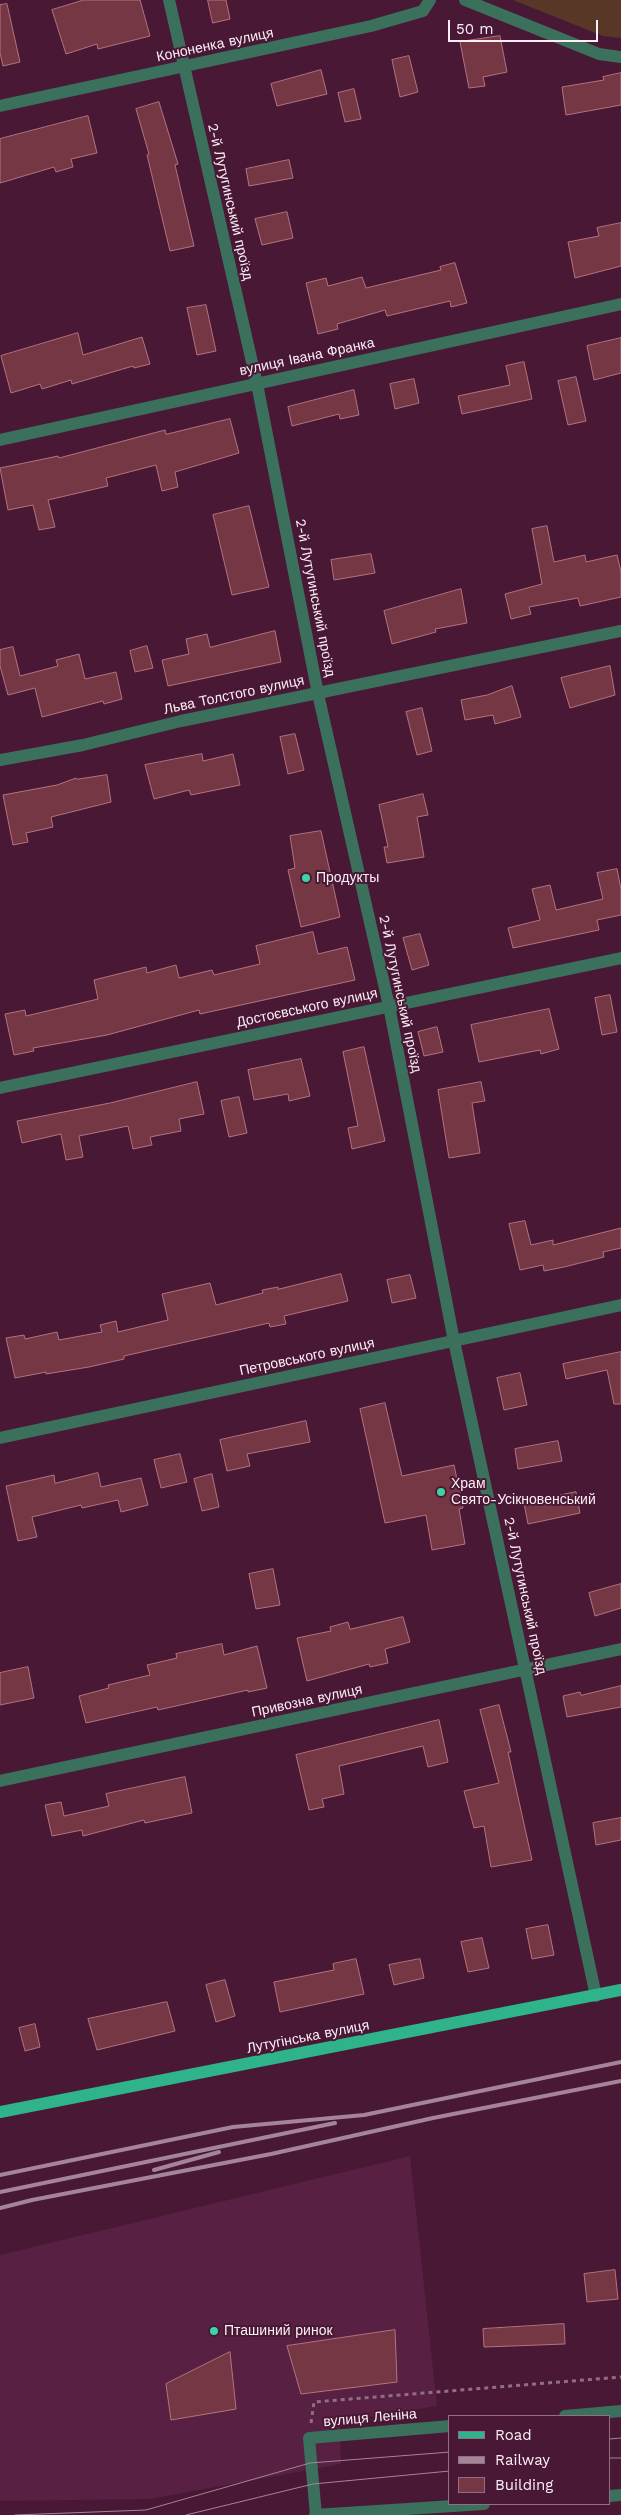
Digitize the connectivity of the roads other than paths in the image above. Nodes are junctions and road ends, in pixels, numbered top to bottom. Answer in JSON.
{"nodes":[{"id":1,"x":169,"y":0,"type":"edge"},
{"id":2,"x":430,"y":0,"type":"edge"},
{"id":3,"x":465,"y":0,"type":"edge"},
{"id":4,"x":621,"y":57,"type":"edge"},
{"id":5,"x":184,"y":68,"type":"junction"},
{"id":6,"x":0,"y":106,"type":"edge"},
{"id":7,"x":621,"y":304,"type":"edge"},
{"id":8,"x":257,"y":384,"type":"junction"},
{"id":9,"x":0,"y":440,"type":"edge"},
{"id":10,"x":621,"y":631,"type":"edge"},
{"id":11,"x":318,"y":694,"type":"junction"},
{"id":12,"x":0,"y":760,"type":"edge"},
{"id":13,"x":621,"y":958,"type":"edge"},
{"id":14,"x":389,"y":1006,"type":"junction"},
{"id":15,"x":0,"y":1088,"type":"edge"},
{"id":16,"x":621,"y":1305,"type":"edge"},
{"id":17,"x":454,"y":1341,"type":"junction"},
{"id":18,"x":0,"y":1438,"type":"edge"},
{"id":19,"x":621,"y":1649,"type":"edge"},
{"id":20,"x":525,"y":1670,"type":"junction"},
{"id":21,"x":0,"y":1781,"type":"edge"},
{"id":22,"x":621,"y":1990,"type":"edge"},
{"id":23,"x":596,"y":1996,"type":"junction"},
{"id":24,"x":0,"y":2112,"type":"edge"},
{"id":25,"x":621,"y":2411,"type":"edge"},
{"id":26,"x":576,"y":2415,"type":"edge"},
{"id":27,"x":448,"y":2426,"type":"edge"},
{"id":28,"x":469,"y":2505,"type":"edge"},
{"id":29,"x":315,"y":2515,"type":"edge"}],
"edges":[{"from":1,"to":5,"type":"street","name":"2-й Лутугинський проїзд"},
{"from":2,"to":5,"type":"street","name":"Кононенка вулиця"},
{"from":3,"to":4,"type":"street"},
{"from":5,"to":6,"type":"street","name":"Кононенка вулиця"},
{"from":5,"to":8,"type":"street","name":"2-й Лутугинський проїзд"},
{"from":7,"to":8,"type":"street","name":"вулиця Івана Франка"},
{"from":8,"to":9,"type":"street","name":"вулиця Івана Франка"},
{"from":8,"to":11,"type":"street","name":"2-й Лутугинський проїзд"},
{"from":10,"to":11,"type":"street","name":"Льва Толстого вулиця"},
{"from":11,"to":12,"type":"street","name":"Льва Толстого вулиця"},
{"from":11,"to":14,"type":"street","name":"2-й Лутугинський проїзд"},
{"from":13,"to":14,"type":"street","name":"Достоєвського вулиця"},
{"from":14,"to":15,"type":"street","name":"Достоєвського вулиця"},
{"from":14,"to":17,"type":"street","name":"2-й Лутугинський проїзд"},
{"from":16,"to":17,"type":"street","name":"Петровського вулиця"},
{"from":17,"to":18,"type":"street","name":"Петровського вулиця"},
{"from":17,"to":20,"type":"street","name":"2-й Лутугинський проїзд"},
{"from":19,"to":20,"type":"street","name":"Привозна вулиця"},
{"from":20,"to":21,"type":"street","name":"Привозна вулиця"},
{"from":20,"to":23,"type":"street","name":"2-й Лутугинський проїзд"},
{"from":22,"to":23,"type":"main road","name":"Лутугінська вулиця"},
{"from":23,"to":24,"type":"main road","name":"Лутугінська вулиця"},
{"from":25,"to":26,"type":"street"},
{"from":27,"to":29,"type":"street","name":"вулиця Леніна"},
{"from":28,"to":29,"type":"street","name":"вулиця Леніна"}]}
